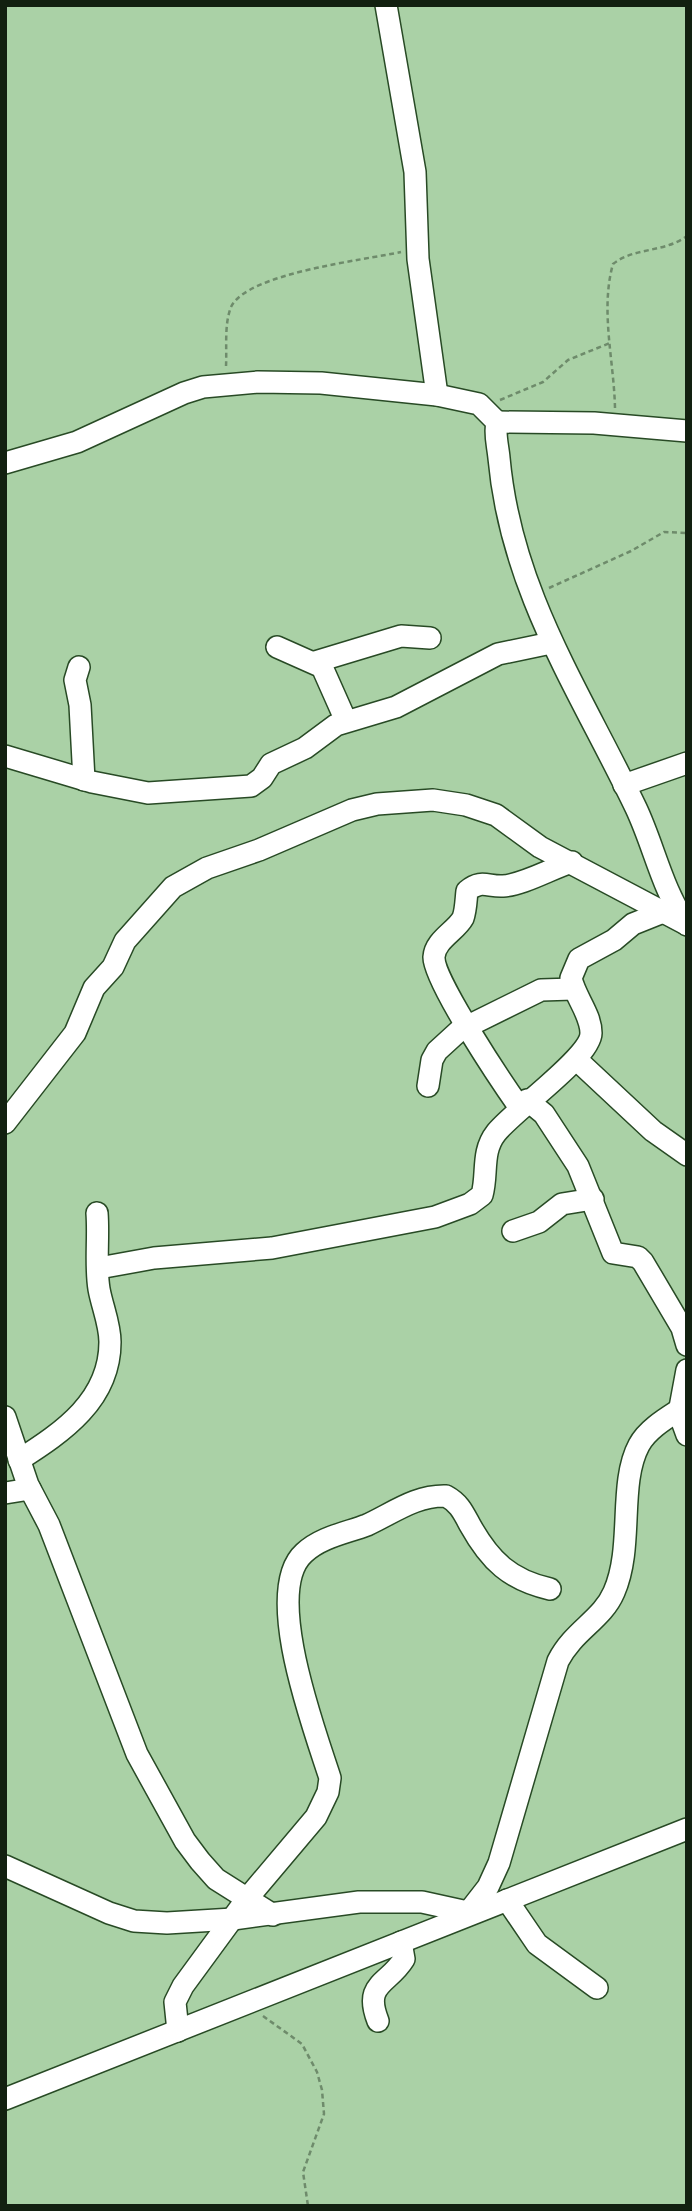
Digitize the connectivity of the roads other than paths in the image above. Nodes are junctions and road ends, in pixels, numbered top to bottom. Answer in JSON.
{"nodes":[{"id":1,"x":386,"y":5,"type":"edge"},
{"id":2,"x":437,"y":395,"type":"junction"},
{"id":3,"x":491,"y":415,"type":"junction"},
{"id":4,"x":687,"y":431,"type":"edge"},
{"id":5,"x":5,"y":463,"type":"edge"},
{"id":6,"x":430,"y":638,"type":"dead end"},
{"id":7,"x":551,"y":643,"type":"junction"},
{"id":8,"x":277,"y":647,"type":"dead end"},
{"id":9,"x":315,"y":662,"type":"junction"},
{"id":10,"x":79,"y":667,"type":"dead end"},
{"id":11,"x":346,"y":721,"type":"junction"},
{"id":12,"x":5,"y":756,"type":"edge"},
{"id":13,"x":687,"y":763,"type":"edge"},
{"id":14,"x":85,"y":780,"type":"junction"},
{"id":15,"x":624,"y":785,"type":"junction"},
{"id":16,"x":572,"y":862,"type":"junction"},
{"id":17,"x":663,"y":912,"type":"junction"},
{"id":18,"x":686,"y":924,"type":"edge"},
{"id":19,"x":573,"y":989,"type":"junction"},
{"id":20,"x":469,"y":1026,"type":"junction"},
{"id":21,"x":576,"y":1060,"type":"junction"},
{"id":22,"x":428,"y":1086,"type":"dead end"},
{"id":23,"x":523,"y":1104,"type":"junction"},
{"id":24,"x":5,"y":1123,"type":"edge"},
{"id":25,"x":687,"y":1156,"type":"edge"},
{"id":26,"x":593,"y":1199,"type":"junction"},
{"id":27,"x":97,"y":1213,"type":"dead end"},
{"id":28,"x":513,"y":1231,"type":"dead end"},
{"id":29,"x":99,"y":1268,"type":"junction"},
{"id":30,"x":687,"y":1345,"type":"edge"},
{"id":31,"x":687,"y":1370,"type":"edge"},
{"id":32,"x":679,"y":1410,"type":"junction"},
{"id":33,"x":5,"y":1417,"type":"edge"},
{"id":34,"x":687,"y":1435,"type":"edge"},
{"id":35,"x":19,"y":1460,"type":"junction"},
{"id":36,"x":30,"y":1489,"type":"junction"},
{"id":37,"x":5,"y":1493,"type":"edge"},
{"id":38,"x":550,"y":1589,"type":"dead end"},
{"id":39,"x":687,"y":1829,"type":"edge"},
{"id":40,"x":5,"y":1866,"type":"edge"},
{"id":41,"x":246,"y":1900,"type":"junction"},
{"id":42,"x":507,"y":1900,"type":"junction"},
{"id":43,"x":474,"y":1912,"type":"junction"},
{"id":44,"x":273,"y":1915,"type":"junction"},
{"id":45,"x":233,"y":1919,"type":"junction"},
{"id":46,"x":401,"y":1942,"type":"junction"},
{"id":47,"x":597,"y":1988,"type":"dead end"},
{"id":48,"x":378,"y":2021,"type":"dead end"},
{"id":49,"x":178,"y":2031,"type":"junction"},
{"id":50,"x":5,"y":2099,"type":"edge"}],
"edges":[{"from":1,"to":2,"type":"street"},
{"from":2,"to":3,"type":"street"},
{"from":2,"to":5,"type":"street"},
{"from":3,"to":4,"type":"street"},
{"from":3,"to":7,"type":"street"},
{"from":6,"to":9,"type":"street"},
{"from":7,"to":11,"type":"street"},
{"from":7,"to":15,"type":"street"},
{"from":8,"to":9,"type":"street"},
{"from":9,"to":11,"type":"street"},
{"from":10,"to":14,"type":"street"},
{"from":11,"to":14,"type":"street"},
{"from":12,"to":14,"type":"street"},
{"from":13,"to":15,"type":"street"},
{"from":15,"to":18,"type":"street"},
{"from":16,"to":17,"type":"street"},
{"from":16,"to":20,"type":"street"},
{"from":16,"to":24,"type":"street"},
{"from":17,"to":18,"type":"street"},
{"from":17,"to":19,"type":"street"},
{"from":19,"to":20,"type":"street"},
{"from":19,"to":21,"type":"street"},
{"from":20,"to":22,"type":"street"},
{"from":20,"to":23,"type":"street"},
{"from":21,"to":23,"type":"street"},
{"from":21,"to":25,"type":"street"},
{"from":23,"to":26,"type":"street"},
{"from":23,"to":29,"type":"street"},
{"from":26,"to":28,"type":"street"},
{"from":26,"to":30,"type":"street"},
{"from":27,"to":29,"type":"street"},
{"from":29,"to":35,"type":"street"},
{"from":31,"to":32,"type":"street"},
{"from":32,"to":34,"type":"street"},
{"from":32,"to":43,"type":"street"},
{"from":33,"to":35,"type":"street"},
{"from":35,"to":36,"type":"street"},
{"from":36,"to":37,"type":"street"},
{"from":36,"to":41,"type":"street"},
{"from":38,"to":41,"type":"street"},
{"from":39,"to":42,"type":"street"},
{"from":40,"to":45,"type":"street"},
{"from":41,"to":44,"type":"street"},
{"from":41,"to":45,"type":"street"},
{"from":42,"to":43,"type":"street"},
{"from":42,"to":47,"type":"street"},
{"from":43,"to":44,"type":"street"},
{"from":43,"to":46,"type":"street"},
{"from":44,"to":45,"type":"street"},
{"from":45,"to":49,"type":"street"},
{"from":46,"to":48,"type":"street"},
{"from":46,"to":49,"type":"street"},
{"from":49,"to":50,"type":"street"}]}
